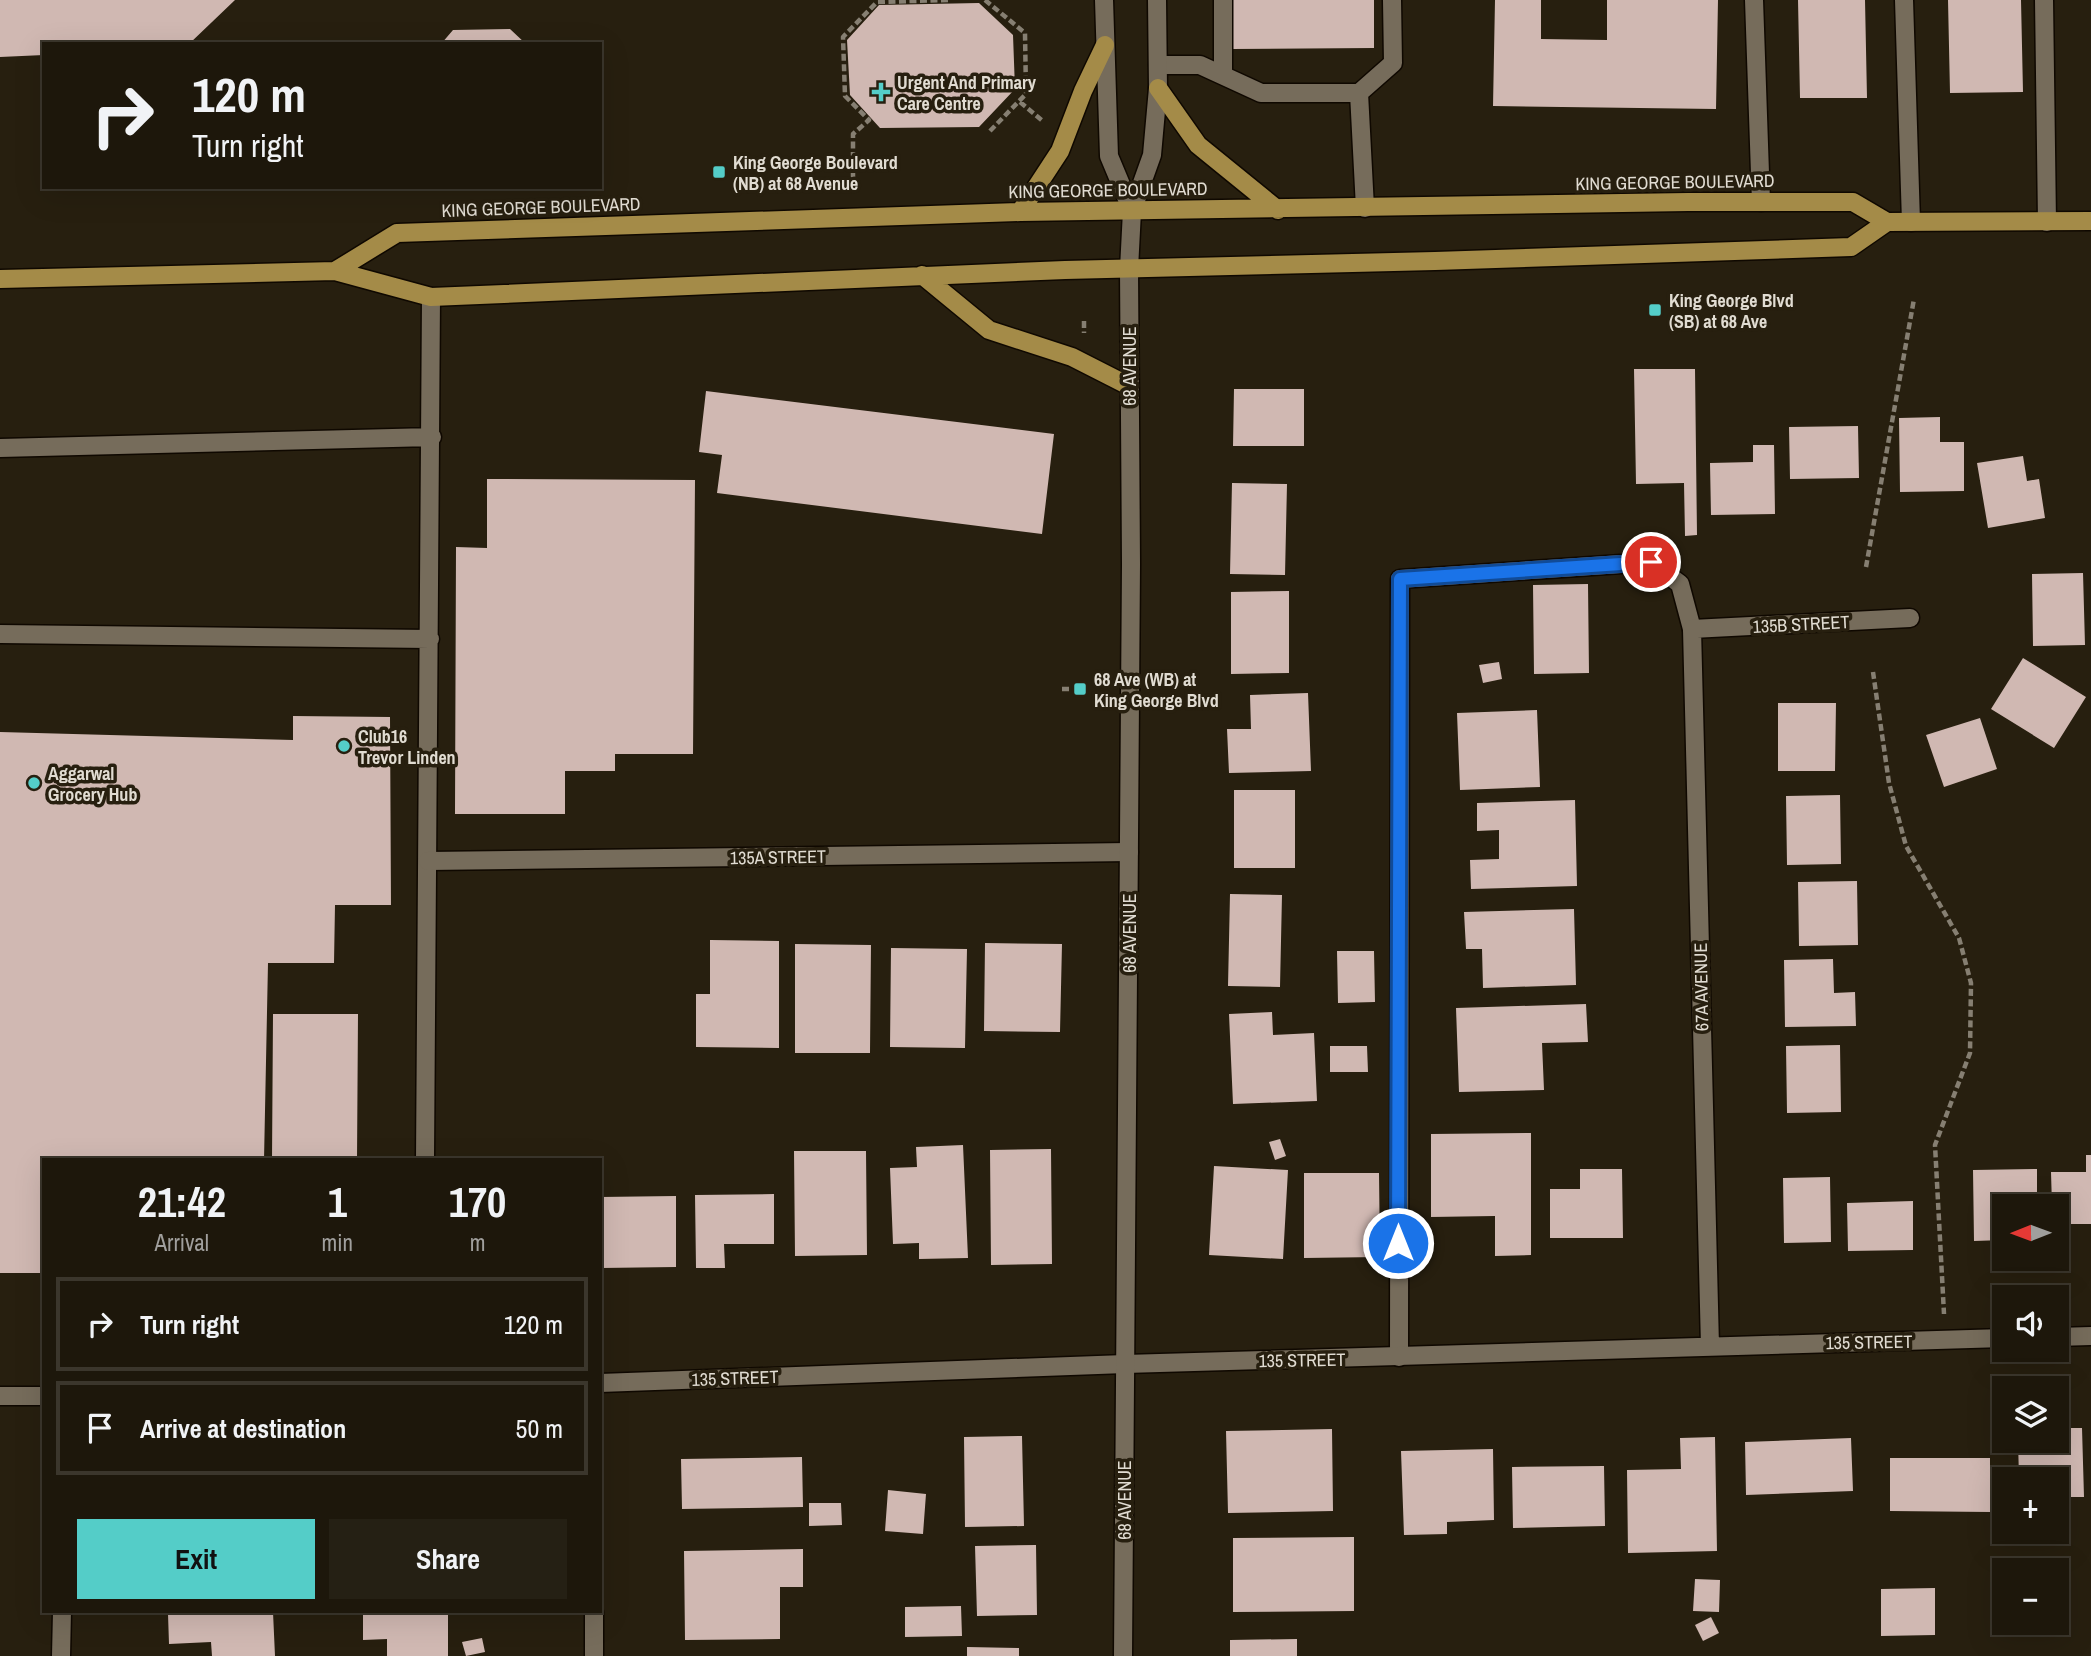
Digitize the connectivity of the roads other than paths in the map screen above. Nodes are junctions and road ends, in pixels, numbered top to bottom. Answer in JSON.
{"nodes":[{"id":1,"x":1104,"y":0,"type":"edge"},
{"id":2,"x":1157,"y":0,"type":"edge"},
{"id":3,"x":1223,"y":0,"type":"edge"},
{"id":4,"x":1392,"y":0,"type":"edge"},
{"id":5,"x":1754,"y":0,"type":"edge"},
{"id":6,"x":1904,"y":0,"type":"edge"},
{"id":7,"x":2044,"y":0,"type":"edge"},
{"id":8,"x":1105,"y":45,"type":"junction"},
{"id":9,"x":1158,"y":65,"type":"junction"},
{"id":10,"x":1223,"y":75,"type":"junction"},
{"id":11,"x":1158,"y":88,"type":"junction"},
{"id":12,"x":1359,"y":93,"type":"junction"},
{"id":13,"x":1761,"y":202,"type":"junction"},
{"id":14,"x":1365,"y":208,"type":"junction"},
{"id":15,"x":1278,"y":210,"type":"junction"},
{"id":16,"x":1132,"y":211,"type":"junction"},
{"id":17,"x":1020,"y":212,"type":"junction"},
{"id":18,"x":2091,"y":221,"type":"edge"},
{"id":19,"x":1887,"y":222,"type":"junction"},
{"id":20,"x":1911,"y":222,"type":"junction"},
{"id":21,"x":2047,"y":222,"type":"junction"},
{"id":22,"x":1129,"y":269,"type":"junction"},
{"id":23,"x":335,"y":271,"type":"junction"},
{"id":24,"x":922,"y":275,"type":"junction"},
{"id":25,"x":0,"y":279,"type":"edge"},
{"id":26,"x":431,"y":297,"type":"junction"},
{"id":27,"x":1129,"y":386,"type":"junction"},
{"id":28,"x":432,"y":437,"type":"junction"},
{"id":29,"x":0,"y":448,"type":"edge"},
{"id":30,"x":1910,"y":618,"type":"dead end"},
{"id":31,"x":1692,"y":629,"type":"junction"},
{"id":32,"x":0,"y":634,"type":"edge"},
{"id":33,"x":430,"y":639,"type":"junction"},
{"id":34,"x":1129,"y":852,"type":"junction"},
{"id":35,"x":428,"y":861,"type":"junction"},
{"id":36,"x":425,"y":1158,"type":"edge"},
{"id":37,"x":2091,"y":1336,"type":"edge"},
{"id":38,"x":2069,"y":1337,"type":"edge"},
{"id":39,"x":1992,"y":1338,"type":"edge"},
{"id":40,"x":1710,"y":1346,"type":"junction"},
{"id":41,"x":1399,"y":1357,"type":"junction"},
{"id":42,"x":1125,"y":1364,"type":"junction"},
{"id":43,"x":602,"y":1383,"type":"edge"},
{"id":44,"x":0,"y":1396,"type":"edge"},
{"id":45,"x":42,"y":1396,"type":"edge"},
{"id":46,"x":62,"y":1613,"type":"edge"},
{"id":47,"x":594,"y":1613,"type":"edge"},
{"id":48,"x":61,"y":1656,"type":"edge"},
{"id":49,"x":594,"y":1656,"type":"edge"},
{"id":50,"x":1123,"y":1656,"type":"edge"}],
"edges":[{"from":1,"to":8,"type":"street","name":"68 AVENUE"},
{"from":2,"to":9,"type":"street","name":"68 AVENUE"},
{"from":3,"to":10,"type":"street"},
{"from":4,"to":12,"type":"street"},
{"from":5,"to":13,"type":"street"},
{"from":6,"to":20,"type":"street"},
{"from":7,"to":21,"type":"street"},
{"from":8,"to":16,"type":"street","name":"68 AVENUE"},
{"from":8,"to":17,"type":"main road"},
{"from":9,"to":10,"type":"street"},
{"from":9,"to":11,"type":"street","name":"68 AVENUE"},
{"from":10,"to":12,"type":"street"},
{"from":11,"to":15,"type":"main road"},
{"from":11,"to":16,"type":"street","name":"68 AVENUE"},
{"from":12,"to":14,"type":"street"},
{"from":13,"to":14,"type":"main road","name":"KING GEORGE BOULEVARD"},
{"from":13,"to":19,"type":"main road","name":"KING GEORGE BOULEVARD"},
{"from":14,"to":15,"type":"main road","name":"KING GEORGE BOULEVARD"},
{"from":15,"to":16,"type":"main road","name":"KING GEORGE BOULEVARD"},
{"from":16,"to":17,"type":"main road","name":"KING GEORGE BOULEVARD"},
{"from":16,"to":22,"type":"street","name":"68 AVENUE"},
{"from":17,"to":23,"type":"main road","name":"KING GEORGE BOULEVARD"},
{"from":18,"to":21,"type":"main road"},
{"from":19,"to":20,"type":"main road"},
{"from":19,"to":22,"type":"main road"},
{"from":20,"to":21,"type":"main road"},
{"from":22,"to":24,"type":"main road"},
{"from":22,"to":27,"type":"street","name":"68 AVENUE"},
{"from":23,"to":25,"type":"main road"},
{"from":23,"to":26,"type":"main road"},
{"from":24,"to":26,"type":"main road"},
{"from":24,"to":27,"type":"main road"},
{"from":26,"to":28,"type":"street"},
{"from":27,"to":34,"type":"street","name":"68 AVENUE"},
{"from":28,"to":29,"type":"street"},
{"from":28,"to":33,"type":"street"},
{"from":30,"to":31,"type":"street","name":"135B STREET"},
{"from":31,"to":40,"type":"street","name":"67A AVENUE"},
{"from":31,"to":41,"type":"street","name":"67A AVENUE"},
{"from":32,"to":33,"type":"street"},
{"from":33,"to":35,"type":"street"},
{"from":34,"to":35,"type":"street","name":"135A STREET"},
{"from":34,"to":42,"type":"street","name":"68 AVENUE"},
{"from":35,"to":36,"type":"street"},
{"from":37,"to":38,"type":"street"},
{"from":39,"to":40,"type":"street","name":"135 STREET"},
{"from":40,"to":41,"type":"street","name":"135 STREET"},
{"from":41,"to":42,"type":"street","name":"135 STREET"},
{"from":42,"to":43,"type":"street","name":"135 STREET"},
{"from":42,"to":50,"type":"street","name":"68 AVENUE"},
{"from":44,"to":45,"type":"street"},
{"from":46,"to":48,"type":"street"},
{"from":47,"to":49,"type":"street"}]}
